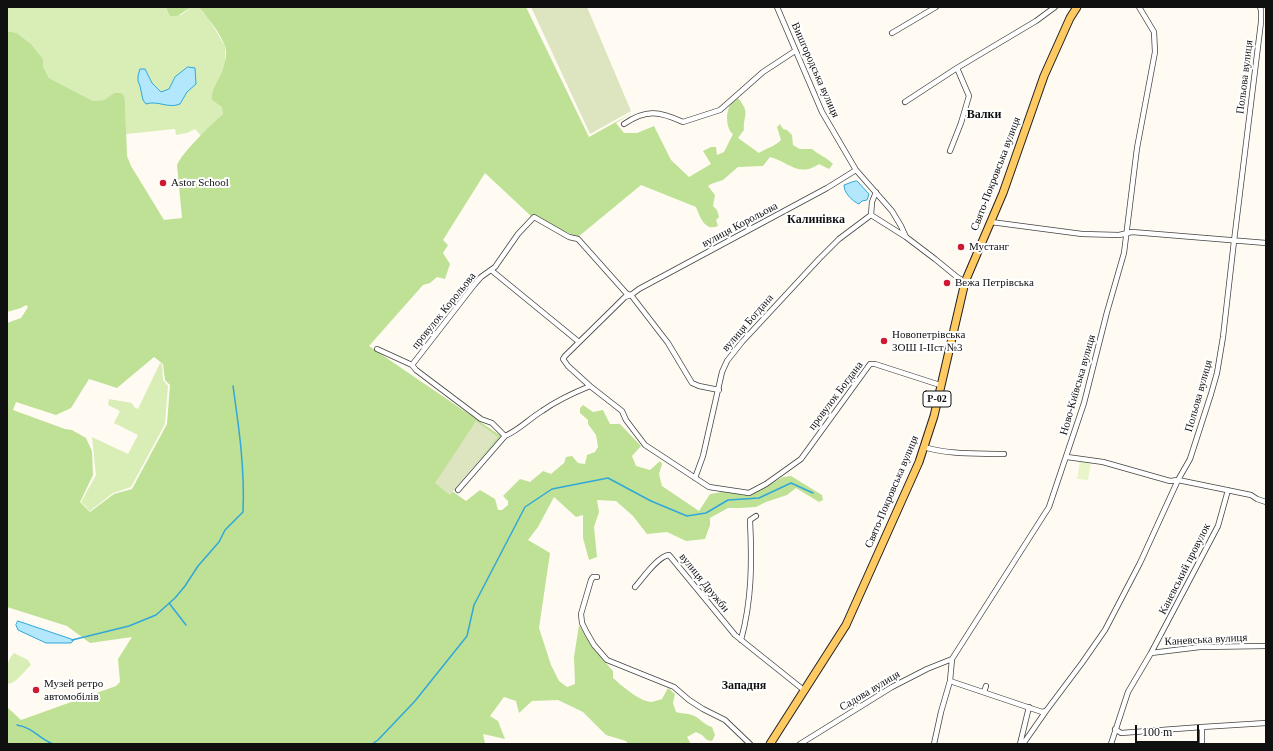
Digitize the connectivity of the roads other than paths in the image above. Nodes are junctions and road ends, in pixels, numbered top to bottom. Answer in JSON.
{"nodes":[{"id":1,"x":777,"y":7,"type":"edge"},
{"id":2,"x":936,"y":7,"type":"edge"},
{"id":3,"x":1055,"y":7,"type":"edge"},
{"id":4,"x":1077,"y":7,"type":"edge"},
{"id":5,"x":1139,"y":7,"type":"edge"},
{"id":6,"x":1260,"y":7,"type":"edge"},
{"id":7,"x":928,"y":9,"type":"edge"},
{"id":8,"x":892,"y":33,"type":"dead end"},
{"id":9,"x":795,"y":51,"type":"junction"},
{"id":10,"x":957,"y":68,"type":"junction"},
{"id":11,"x":906,"y":102,"type":"dead end"},
{"id":12,"x":624,"y":124,"type":"dead end"},
{"id":13,"x":950,"y":151,"type":"dead end"},
{"id":14,"x":856,"y":170,"type":"junction"},
{"id":15,"x":876,"y":192,"type":"junction"},
{"id":16,"x":871,"y":215,"type":"junction"},
{"id":17,"x":991,"y":222,"type":"junction"},
{"id":18,"x":1128,"y":233,"type":"junction"},
{"id":19,"x":906,"y":237,"type":"junction"},
{"id":20,"x":1234,"y":241,"type":"junction"},
{"id":21,"x":1266,"y":243,"type":"edge"},
{"id":22,"x":492,"y":270,"type":"junction"},
{"id":23,"x":965,"y":282,"type":"junction"},
{"id":24,"x":632,"y":295,"type":"junction"},
{"id":25,"x":579,"y":342,"type":"junction"},
{"id":26,"x":376,"y":349,"type":"dead end"},
{"id":27,"x":412,"y":365,"type":"junction"},
{"id":28,"x":940,"y":385,"type":"junction"},
{"id":29,"x":590,"y":386,"type":"junction"},
{"id":30,"x":719,"y":390,"type":"junction"},
{"id":31,"x":506,"y":436,"type":"junction"},
{"id":32,"x":924,"y":447,"type":"junction"},
{"id":33,"x":1004,"y":454,"type":"dead end"},
{"id":34,"x":1067,"y":456,"type":"junction"},
{"id":35,"x":695,"y":478,"type":"junction"},
{"id":36,"x":1178,"y":480,"type":"junction"},
{"id":37,"x":458,"y":490,"type":"dead end"},
{"id":38,"x":1228,"y":490,"type":"junction"},
{"id":39,"x":1266,"y":502,"type":"edge"},
{"id":40,"x":756,"y":516,"type":"dead end"},
{"id":41,"x":597,"y":577,"type":"dead end"},
{"id":42,"x":635,"y":586,"type":"dead end"},
{"id":43,"x":741,"y":640,"type":"junction"},
{"id":44,"x":1266,"y":646,"type":"edge"},
{"id":45,"x":1151,"y":653,"type":"junction"},
{"id":46,"x":952,"y":660,"type":"junction"},
{"id":47,"x":950,"y":681,"type":"junction"},
{"id":48,"x":986,"y":686,"type":"dead end"},
{"id":49,"x":805,"y":691,"type":"junction"},
{"id":50,"x":984,"y":692,"type":"junction"},
{"id":51,"x":1029,"y":707,"type":"junction"},
{"id":52,"x":1046,"y":711,"type":"junction"},
{"id":53,"x":1266,"y":723,"type":"edge"},
{"id":54,"x":1202,"y":727,"type":"junction"},
{"id":55,"x":1115,"y":729,"type":"junction"},
{"id":56,"x":750,"y":744,"type":"edge"},
{"id":57,"x":770,"y":744,"type":"edge"},
{"id":58,"x":800,"y":744,"type":"edge"},
{"id":59,"x":934,"y":744,"type":"edge"},
{"id":60,"x":1021,"y":744,"type":"edge"},
{"id":61,"x":1111,"y":744,"type":"edge"},
{"id":62,"x":1202,"y":744,"type":"edge"}],
"edges":[{"from":1,"to":9,"type":"street","name":"Вишгородська вулиця"},
{"from":2,"to":7,"type":"street"},
{"from":3,"to":10,"type":"street"},
{"from":4,"to":17,"type":"main road","name":"Свято-Покровська вулиця","number":"Р-02"},
{"from":5,"to":18,"type":"street","name":"Ново-Київська вулиця"},
{"from":6,"to":20,"type":"street","name":"Польова вулиця"},
{"from":7,"to":8,"type":"street"},
{"from":9,"to":12,"type":"street"},
{"from":9,"to":14,"type":"street","name":"Вишгородська вулиця"},
{"from":10,"to":11,"type":"street"},
{"from":10,"to":13,"type":"street"},
{"from":14,"to":15,"type":"street","name":"Вишгородська вулиця"},
{"from":14,"to":24,"type":"street","name":"вулиця Корольова"},
{"from":15,"to":16,"type":"street"},
{"from":15,"to":19,"type":"street","name":"Вишгородська вулиця"},
{"from":16,"to":19,"type":"street","name":"Вишгородська вулиця"},
{"from":16,"to":30,"type":"street","name":"вулиця Богдана"},
{"from":17,"to":18,"type":"street"},
{"from":17,"to":23,"type":"main road","name":"Свято-Покровська вулиця","number":"Р-02"},
{"from":18,"to":20,"type":"street"},
{"from":18,"to":34,"type":"street","name":"Ново-Київська вулиця"},
{"from":19,"to":23,"type":"street","name":"Вишгородська вулиця"},
{"from":20,"to":21,"type":"street"},
{"from":20,"to":36,"type":"street","name":"Польова вулиця"},
{"from":22,"to":24,"type":"street","name":"провулок Корольова"},
{"from":22,"to":25,"type":"street","name":"провулок Корольова"},
{"from":22,"to":27,"type":"street","name":"провулок Корольова"},
{"from":23,"to":28,"type":"main road","name":"Свято-Покровська вулиця","number":"Р-02"},
{"from":24,"to":25,"type":"street","name":"вулиця Корольова"},
{"from":24,"to":30,"type":"street"},
{"from":25,"to":29,"type":"street","name":"вулиця Корольова"},
{"from":26,"to":27,"type":"street","name":"провулок Корольова"},
{"from":27,"to":31,"type":"street","name":"провулок Корольова"},
{"from":28,"to":32,"type":"main road","name":"Свято-Покровська вулиця","number":"Р-02"},
{"from":28,"to":35,"type":"street","name":"провулок Богдана"},
{"from":29,"to":31,"type":"street"},
{"from":29,"to":35,"type":"street"},
{"from":30,"to":35,"type":"street","name":"вулиця Богдана"},
{"from":31,"to":37,"type":"street"},
{"from":32,"to":33,"type":"street"},
{"from":32,"to":49,"type":"main road","name":"Свято-Покровська вулиця","number":"Р-02"},
{"from":34,"to":36,"type":"street"},
{"from":34,"to":46,"type":"street","name":"Ново-Київська вулиця"},
{"from":36,"to":38,"type":"street"},
{"from":36,"to":52,"type":"street","name":"Польова вулиця"},
{"from":38,"to":39,"type":"street"},
{"from":38,"to":45,"type":"street","name":"Каневський провулок"},
{"from":40,"to":43,"type":"street","name":"вулиця Дружби"},
{"from":41,"to":56,"type":"street"},
{"from":42,"to":43,"type":"street","name":"вулиця Дружби"},
{"from":43,"to":49,"type":"street","name":"вулиця Дружби"},
{"from":44,"to":45,"type":"street","name":"Каневська вулиця"},
{"from":45,"to":55,"type":"street","name":"Каневська вулиця"},
{"from":46,"to":47,"type":"street","name":"Ново-Київська вулиця"},
{"from":46,"to":58,"type":"street","name":"Садова вулиця"},
{"from":47,"to":50,"type":"street"},
{"from":47,"to":59,"type":"street","name":"Ново-Київська вулиця"},
{"from":48,"to":50,"type":"street"},
{"from":49,"to":57,"type":"main road","name":"Свято-Покровська вулиця","number":"Р-02"},
{"from":50,"to":51,"type":"street"},
{"from":51,"to":52,"type":"street"},
{"from":51,"to":60,"type":"street"},
{"from":52,"to":60,"type":"street","name":"Польова вулиця"},
{"from":53,"to":54,"type":"street"},
{"from":54,"to":55,"type":"street"},
{"from":54,"to":62,"type":"street"},
{"from":55,"to":61,"type":"street","name":"Каневська вулиця"}]}
